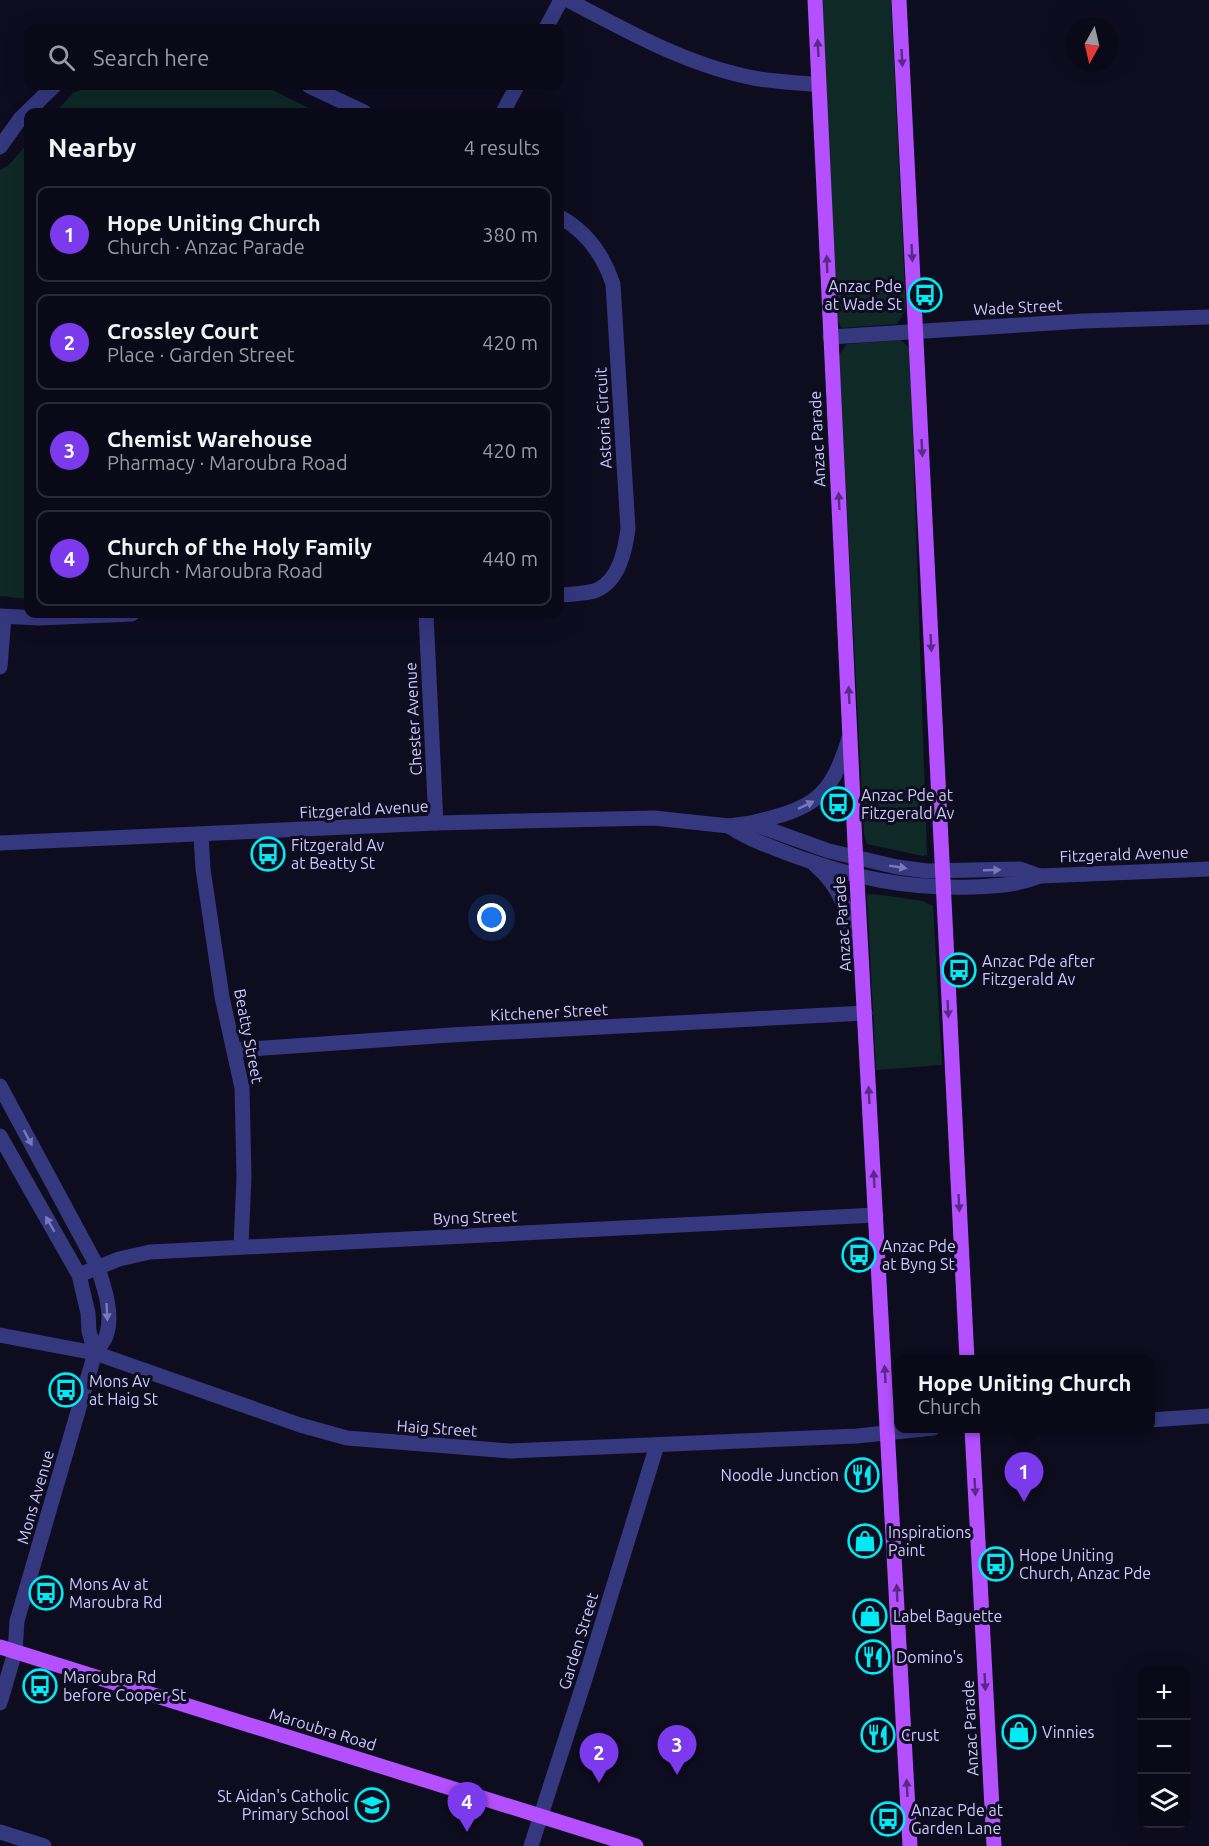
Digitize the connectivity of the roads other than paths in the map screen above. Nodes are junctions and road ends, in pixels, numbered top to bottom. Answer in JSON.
{"nodes":[{"id":1,"x":561,"y":0,"type":"edge"},
{"id":2,"x":568,"y":0,"type":"edge"},
{"id":3,"x":815,"y":0,"type":"edge"},
{"id":4,"x":899,"y":0,"type":"edge"},
{"id":5,"x":548,"y":24,"type":"edge"},
{"id":6,"x":819,"y":85,"type":"junction"},
{"id":7,"x":50,"y":90,"type":"edge"},
{"id":8,"x":317,"y":90,"type":"edge"},
{"id":9,"x":515,"y":90,"type":"edge"},
{"id":10,"x":31,"y":108,"type":"edge"},
{"id":11,"x":356,"y":108,"type":"edge"},
{"id":12,"x":505,"y":108,"type":"edge"},
{"id":13,"x":24,"y":115,"type":"edge"},
{"id":14,"x":0,"y":147,"type":"edge"},
{"id":15,"x":564,"y":219,"type":"edge"},
{"id":16,"x":1209,"y":317,"type":"edge"},
{"id":17,"x":916,"y":331,"type":"junction"},
{"id":18,"x":830,"y":337,"type":"junction"},
{"id":19,"x":564,"y":594,"type":"edge"},
{"id":20,"x":2,"y":616,"type":"edge"},
{"id":21,"x":24,"y":616,"type":"edge"},
{"id":22,"x":426,"y":618,"type":"edge"},
{"id":23,"x":0,"y":667,"type":"edge"},
{"id":24,"x":851,"y":731,"type":"junction"},
{"id":25,"x":436,"y":823,"type":"junction"},
{"id":26,"x":751,"y":823,"type":"junction"},
{"id":27,"x":729,"y":826,"type":"junction"},
{"id":28,"x":201,"y":835,"type":"junction"},
{"id":29,"x":0,"y":843,"type":"edge"},
{"id":30,"x":856,"y":859,"type":"junction"},
{"id":31,"x":810,"y":861,"type":"junction"},
{"id":32,"x":1209,"y":869,"type":"edge"},
{"id":33,"x":942,"y":871,"type":"junction"},
{"id":34,"x":857,"y":876,"type":"junction"},
{"id":35,"x":1040,"y":876,"type":"junction"},
{"id":36,"x":942,"y":887,"type":"junction"},
{"id":37,"x":864,"y":993,"type":"junction"},
{"id":38,"x":865,"y":1012,"type":"junction"},
{"id":39,"x":235,"y":1050,"type":"junction"},
{"id":40,"x":0,"y":1086,"type":"edge"},
{"id":41,"x":0,"y":1136,"type":"edge"},
{"id":42,"x":876,"y":1215,"type":"junction"},
{"id":43,"x":241,"y":1245,"type":"junction"},
{"id":44,"x":98,"y":1268,"type":"junction"},
{"id":45,"x":79,"y":1275,"type":"junction"},
{"id":46,"x":0,"y":1335,"type":"edge"},
{"id":47,"x":95,"y":1353,"type":"junction"},
{"id":48,"x":967,"y":1355,"type":"edge"},
{"id":49,"x":1209,"y":1416,"type":"edge"},
{"id":50,"x":1155,"y":1420,"type":"edge"},
{"id":51,"x":894,"y":1431,"type":"edge"},
{"id":52,"x":888,"y":1432,"type":"junction"},
{"id":53,"x":972,"y":1433,"type":"edge"},
{"id":54,"x":657,"y":1445,"type":"junction"},
{"id":55,"x":8,"y":1650,"type":"edge"},
{"id":56,"x":0,"y":1703,"type":"edge"},
{"id":57,"x":540,"y":1816,"type":"junction"},
{"id":58,"x":0,"y":1832,"type":"edge"},
{"id":59,"x":44,"y":1846,"type":"edge"},
{"id":60,"x":531,"y":1846,"type":"edge"},
{"id":61,"x":636,"y":1846,"type":"edge"},
{"id":62,"x":910,"y":1846,"type":"edge"},
{"id":63,"x":994,"y":1846,"type":"edge"}],
"edges":[{"from":1,"to":5,"type":"street"},
{"from":2,"to":6,"type":"street"},
{"from":6,"to":3,"type":"main road","name":"Anzac Parade","one_way":true},
{"from":4,"to":17,"type":"main road","one_way":true},
{"from":18,"to":6,"type":"main road","name":"Anzac Parade","one_way":true},
{"from":7,"to":10,"type":"street"},
{"from":8,"to":11,"type":"street"},
{"from":9,"to":12,"type":"street"},
{"from":13,"to":14,"type":"street"},
{"from":15,"to":19,"type":"street","name":"Astoria Circuit"},
{"from":16,"to":17,"type":"street","name":"Wade Street"},
{"from":17,"to":18,"type":"street","name":"Wade Street"},
{"from":17,"to":33,"type":"main road","one_way":true},
{"from":24,"to":18,"type":"main road","name":"Anzac Parade","one_way":true},
{"from":20,"to":21,"type":"street"},
{"from":20,"to":23,"type":"street"},
{"from":22,"to":25,"type":"street","name":"Chester Avenue"},
{"from":26,"to":24,"type":"street","one_way":true},
{"from":24,"to":30,"type":"main road","name":"Anzac Parade"},
{"from":25,"to":27,"type":"street","name":"Fitzgerald Avenue"},
{"from":25,"to":28,"type":"street","name":"Fitzgerald Avenue"},
{"from":26,"to":27,"type":"street","name":"Fitzgerald Avenue"},
{"from":26,"to":30,"type":"street","name":"Fitzgerald Avenue"},
{"from":27,"to":31,"type":"street","name":"Fitzgerald Avenue"},
{"from":28,"to":29,"type":"street","name":"Fitzgerald Avenue"},
{"from":28,"to":39,"type":"street","name":"Beatty Street"},
{"from":30,"to":33,"type":"street","name":"Fitzgerald Avenue","one_way":true},
{"from":30,"to":34,"type":"main road","name":"Anzac Parade"},
{"from":31,"to":34,"type":"street","name":"Fitzgerald Avenue"},
{"from":31,"to":37,"type":"street"},
{"from":32,"to":35,"type":"street","name":"Fitzgerald Avenue"},
{"from":33,"to":35,"type":"street","name":"Fitzgerald Avenue","one_way":true},
{"from":33,"to":36,"type":"main road"},
{"from":34,"to":36,"type":"street","name":"Fitzgerald Avenue"},
{"from":34,"to":37,"type":"main road","name":"Anzac Parade"},
{"from":35,"to":36,"type":"street","name":"Fitzgerald Avenue"},
{"from":36,"to":48,"type":"main road","one_way":true},
{"from":37,"to":38,"type":"main road","name":"Anzac Parade"},
{"from":38,"to":39,"type":"street","name":"Kitchener Street"},
{"from":42,"to":38,"type":"main road","name":"Anzac Parade","one_way":true},
{"from":39,"to":43,"type":"street","name":"Beatty Street"},
{"from":40,"to":44,"type":"street","name":"Mons Avenue","one_way":true},
{"from":45,"to":41,"type":"street","name":"Mons Avenue","one_way":true},
{"from":42,"to":43,"type":"street","name":"Byng Street"},
{"from":52,"to":42,"type":"main road","name":"Anzac Parade","one_way":true},
{"from":43,"to":44,"type":"street","name":"Byng Street"},
{"from":44,"to":45,"type":"street","name":"Byng Street"},
{"from":44,"to":47,"type":"street","name":"Mons Avenue","one_way":true},
{"from":45,"to":47,"type":"street","name":"Mons Avenue"},
{"from":46,"to":47,"type":"street","name":"Haig Street"},
{"from":47,"to":54,"type":"street","name":"Haig Street"},
{"from":47,"to":55,"type":"street","name":"Mons Avenue"},
{"from":49,"to":50,"type":"street"},
{"from":51,"to":52,"type":"street","name":"Haig Street"},
{"from":52,"to":54,"type":"street","name":"Haig Street"},
{"from":62,"to":52,"type":"main road","name":"Anzac Parade","one_way":true},
{"from":53,"to":63,"type":"main road","name":"Anzac Parade","one_way":true},
{"from":54,"to":57,"type":"street","name":"Garden Street"},
{"from":55,"to":56,"type":"street","name":"Mons Avenue"},
{"from":55,"to":57,"type":"main road","name":"Maroubra Road"},
{"from":57,"to":60,"type":"street","name":"Garden Street"},
{"from":57,"to":61,"type":"main road","name":"Maroubra Road"},
{"from":58,"to":59,"type":"street"}]}
